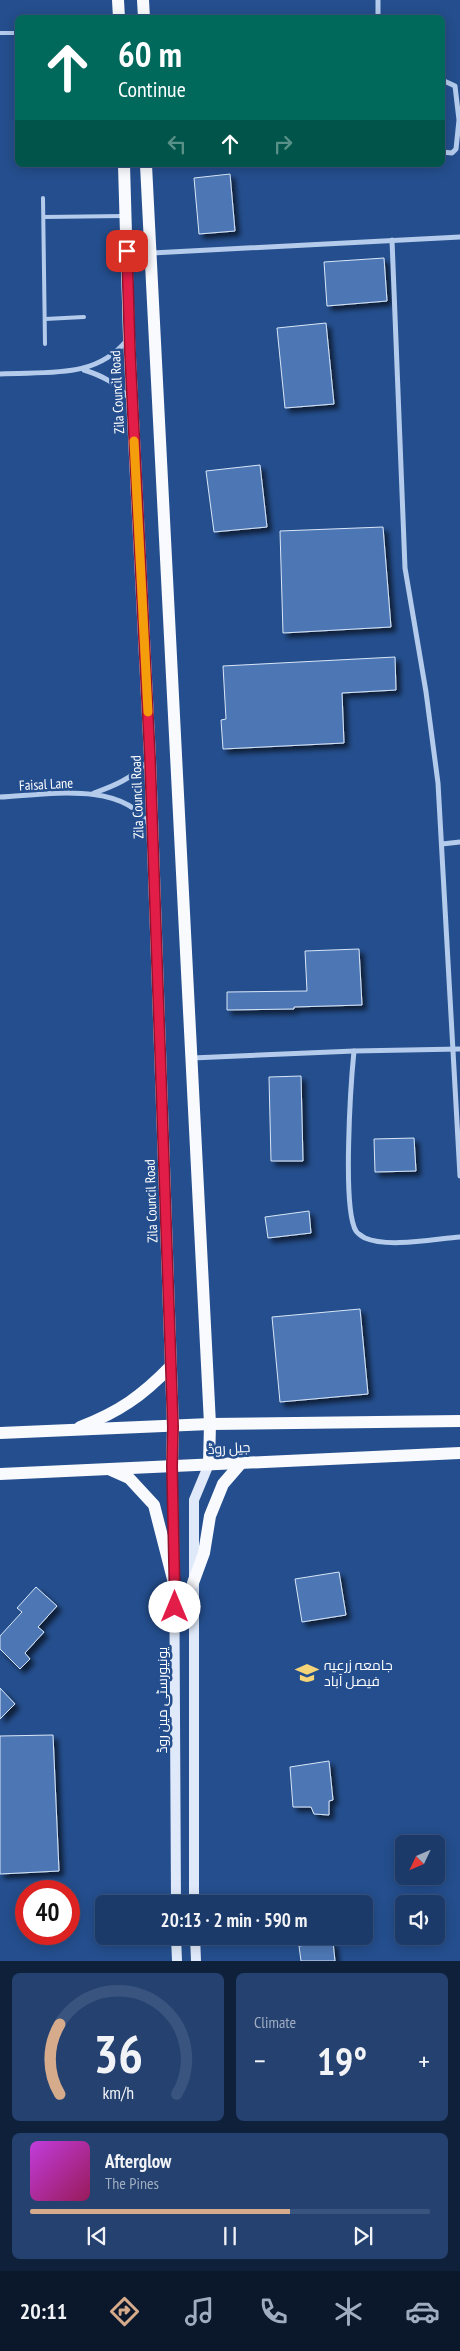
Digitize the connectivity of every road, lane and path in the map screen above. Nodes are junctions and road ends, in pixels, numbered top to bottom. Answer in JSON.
{"nodes":[{"id":1,"x":118,"y":0,"type":"edge"},
{"id":2,"x":143,"y":0,"type":"edge"},
{"id":3,"x":378,"y":0,"type":"edge"},
{"id":4,"x":119,"y":15,"type":"edge"},
{"id":5,"x":144,"y":15,"type":"edge"},
{"id":6,"x":378,"y":15,"type":"edge"},
{"id":7,"x":0,"y":33,"type":"edge"},
{"id":8,"x":15,"y":33,"type":"edge"},
{"id":9,"x":445,"y":81,"type":"edge"},
{"id":10,"x":460,"y":120,"type":"edge"},
{"id":11,"x":445,"y":152,"type":"edge"},
{"id":12,"x":124,"y":167,"type":"edge"},
{"id":13,"x":146,"y":167,"type":"edge"},
{"id":14,"x":43,"y":198,"type":"dead end"},
{"id":15,"x":126,"y":216,"type":"junction"},
{"id":16,"x":44,"y":217,"type":"junction"},
{"id":17,"x":460,"y":237,"type":"edge"},
{"id":18,"x":392,"y":240,"type":"junction"},
{"id":19,"x":152,"y":254,"type":"junction"},
{"id":20,"x":84,"y":317,"type":"dead end"},
{"id":21,"x":45,"y":318,"type":"junction"},
{"id":22,"x":129,"y":337,"type":"junction"},
{"id":23,"x":45,"y":344,"type":"dead end"},
{"id":24,"x":84,"y":369,"type":"junction"},
{"id":25,"x":0,"y":374,"type":"edge"},
{"id":26,"x":133,"y":402,"type":"junction"},
{"id":27,"x":150,"y":758,"type":"junction"},
{"id":28,"x":93,"y":793,"type":"junction"},
{"id":29,"x":0,"y":798,"type":"edge"},
{"id":30,"x":153,"y":831,"type":"junction"},
{"id":31,"x":460,"y":842,"type":"edge"},
{"id":32,"x":442,"y":844,"type":"junction"},
{"id":33,"x":457,"y":1050,"type":"edge"},
{"id":34,"x":354,"y":1051,"type":"junction"},
{"id":35,"x":190,"y":1058,"type":"junction"},
{"id":36,"x":460,"y":1176,"type":"edge"},
{"id":37,"x":460,"y":1237,"type":"edge"},
{"id":38,"x":171,"y":1366,"type":"junction"},
{"id":39,"x":460,"y":1421,"type":"edge"},
{"id":40,"x":210,"y":1424,"type":"junction"},
{"id":41,"x":173,"y":1427,"type":"junction"},
{"id":42,"x":71,"y":1431,"type":"junction"},
{"id":43,"x":0,"y":1434,"type":"edge"},
{"id":44,"x":460,"y":1454,"type":"edge"},
{"id":45,"x":242,"y":1462,"type":"junction"},
{"id":46,"x":209,"y":1464,"type":"junction"},
{"id":47,"x":172,"y":1466,"type":"junction"},
{"id":48,"x":109,"y":1468,"type":"junction"},
{"id":49,"x":0,"y":1474,"type":"edge"},
{"id":50,"x":193,"y":1583,"type":"junction"},
{"id":51,"x":175,"y":1587,"type":"junction"},
{"id":52,"x":176,"y":1895,"type":"edge"},
{"id":53,"x":194,"y":1895,"type":"edge"},
{"id":54,"x":176,"y":1945,"type":"edge"},
{"id":55,"x":195,"y":1945,"type":"edge"},
{"id":56,"x":176,"y":1961,"type":"edge"},
{"id":57,"x":196,"y":1961,"type":"edge"}],
"edges":[{"from":1,"to":4,"type":"main road"},
{"from":2,"to":5,"type":"main road"},
{"from":3,"to":6,"type":"street"},
{"from":7,"to":8,"type":"lane"},
{"from":9,"to":10,"type":"street"},
{"from":10,"to":11,"type":"street"},
{"from":12,"to":15,"type":"main road","name":"Zila Council Road"},
{"from":13,"to":19,"type":"main road"},
{"from":14,"to":16,"type":"lane"},
{"from":15,"to":16,"type":"lane"},
{"from":15,"to":22,"type":"main road","name":"Zila Council Road"},
{"from":16,"to":21,"type":"lane"},
{"from":17,"to":18,"type":"street"},
{"from":18,"to":19,"type":"street"},
{"from":18,"to":32,"type":"street"},
{"from":19,"to":35,"type":"main road"},
{"from":20,"to":21,"type":"lane"},
{"from":21,"to":23,"type":"lane"},
{"from":22,"to":24,"type":"street"},
{"from":22,"to":26,"type":"main road","name":"Zila Council Road"},
{"from":24,"to":25,"type":"street"},
{"from":24,"to":26,"type":"street"},
{"from":26,"to":27,"type":"main road","name":"Zila Council Road"},
{"from":27,"to":28,"type":"street","name":"Faisal Lane"},
{"from":27,"to":30,"type":"main road","name":"Zila Council Road"},
{"from":28,"to":29,"type":"street","name":"Faisal Lane"},
{"from":28,"to":30,"type":"street","name":"Faisal Lane"},
{"from":30,"to":38,"type":"main road","name":"Zila Council Road"},
{"from":31,"to":32,"type":"street"},
{"from":32,"to":33,"type":"street"},
{"from":33,"to":34,"type":"street"},
{"from":33,"to":36,"type":"street"},
{"from":34,"to":35,"type":"street"},
{"from":34,"to":37,"type":"street"},
{"from":35,"to":40,"type":"main road"},
{"from":38,"to":41,"type":"main road","name":"Zila Council Road"},
{"from":38,"to":42,"type":"main road"},
{"from":39,"to":40,"type":"main road","name":"جیل روڈ"},
{"from":40,"to":41,"type":"main road","name":"جیل روڈ"},
{"from":40,"to":46,"type":"main road"},
{"from":41,"to":42,"type":"main road","name":"جیل روڈ"},
{"from":41,"to":47,"type":"main road","name":"Zila Council Road"},
{"from":42,"to":43,"type":"main road","name":"جیل روڈ"},
{"from":44,"to":45,"type":"main road","name":"جیل روڈ"},
{"from":45,"to":46,"type":"main road","name":"جیل روڈ"},
{"from":45,"to":50,"type":"main road"},
{"from":46,"to":47,"type":"main road","name":"جیل روڈ"},
{"from":46,"to":50,"type":"street"},
{"from":47,"to":48,"type":"main road","name":"جیل روڈ"},
{"from":47,"to":51,"type":"street","name":"یونیورسٹی مین روڈ"},
{"from":48,"to":49,"type":"main road","name":"جیل روڈ"},
{"from":48,"to":51,"type":"main road"},
{"from":50,"to":53,"type":"street"},
{"from":51,"to":52,"type":"street","name":"یونیورسٹی مین روڈ"},
{"from":54,"to":56,"type":"street"},
{"from":55,"to":57,"type":"street"}]}
